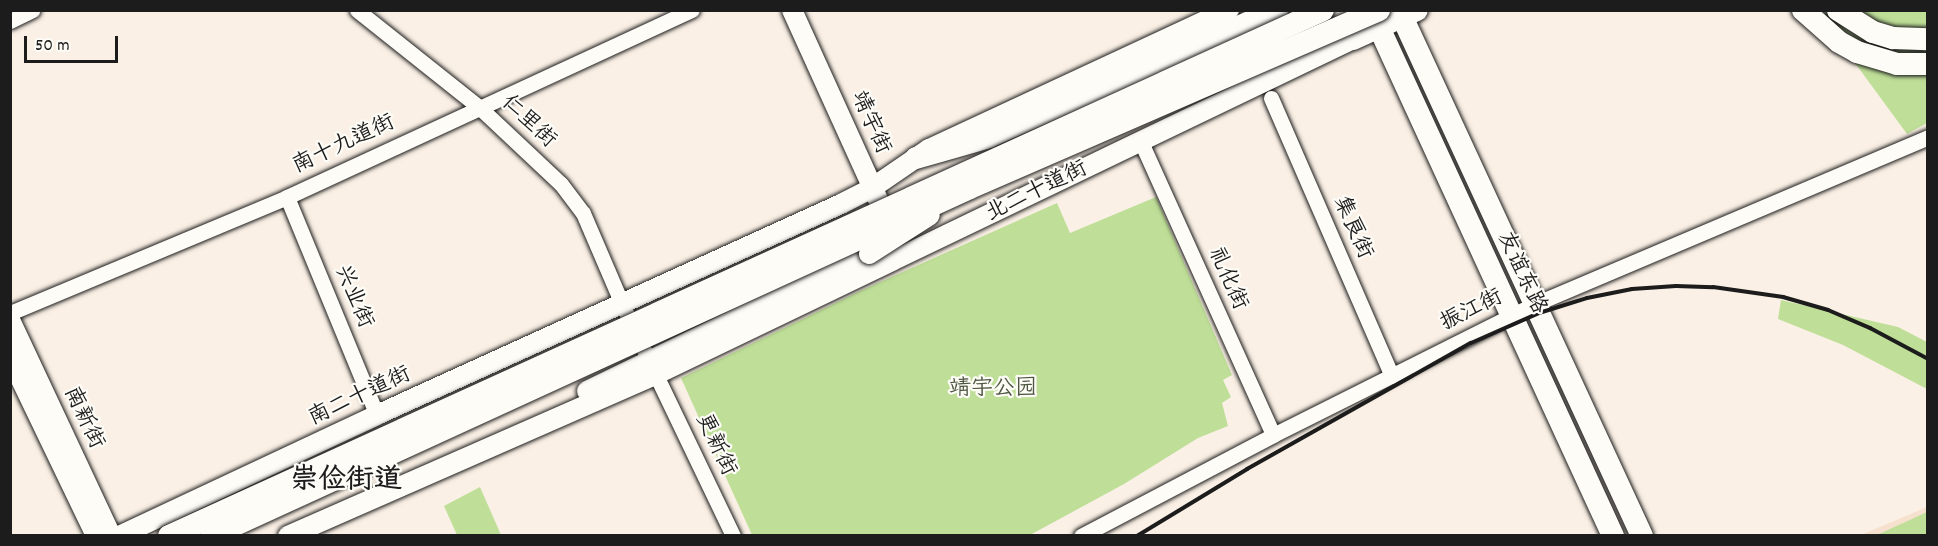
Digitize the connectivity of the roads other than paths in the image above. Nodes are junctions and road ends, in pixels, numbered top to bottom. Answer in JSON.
{"nodes":[{"id":1,"x":33,"y":10,"type":"edge"},
{"id":2,"x":357,"y":10,"type":"edge"},
{"id":3,"x":692,"y":10,"type":"edge"},
{"id":4,"x":792,"y":10,"type":"edge"},
{"id":5,"x":1229,"y":10,"type":"edge"},
{"id":6,"x":1277,"y":10,"type":"edge"},
{"id":7,"x":1323,"y":10,"type":"edge"},
{"id":8,"x":1803,"y":10,"type":"edge"},
{"id":9,"x":1838,"y":10,"type":"edge"},
{"id":10,"x":1406,"y":13,"type":"edge"},
{"id":11,"x":1376,"y":16,"type":"edge"},
{"id":12,"x":10,"y":21,"type":"edge"},
{"id":13,"x":1350,"y":32,"type":"junction"},
{"id":14,"x":1928,"y":39,"type":"edge"},
{"id":15,"x":1928,"y":64,"type":"edge"},
{"id":16,"x":1271,"y":98,"type":"dead end"},
{"id":17,"x":479,"y":107,"type":"junction"},
{"id":18,"x":1928,"y":137,"type":"edge"},
{"id":19,"x":1140,"y":142,"type":"junction"},
{"id":20,"x":916,"y":158,"type":"junction"},
{"id":21,"x":873,"y":188,"type":"junction"},
{"id":22,"x":970,"y":188,"type":"junction"},
{"id":23,"x":287,"y":197,"type":"junction"},
{"id":24,"x":903,"y":256,"type":"junction"},
{"id":25,"x":622,"y":304,"type":"junction"},
{"id":26,"x":1535,"y":304,"type":"junction"},
{"id":27,"x":10,"y":313,"type":"edge"},
{"id":28,"x":1512,"y":316,"type":"junction"},
{"id":29,"x":10,"y":320,"type":"edge"},
{"id":30,"x":10,"y":357,"type":"edge"},
{"id":31,"x":653,"y":367,"type":"junction"},
{"id":32,"x":1392,"y":376,"type":"junction"},
{"id":33,"x":377,"y":415,"type":"junction"},
{"id":34,"x":1273,"y":435,"type":"junction"},
{"id":35,"x":171,"y":534,"type":"edge"},
{"id":36,"x":96,"y":536,"type":"edge"},
{"id":37,"x":111,"y":536,"type":"edge"},
{"id":38,"x":119,"y":536,"type":"edge"},
{"id":39,"x":211,"y":536,"type":"edge"},
{"id":40,"x":288,"y":536,"type":"edge"},
{"id":41,"x":733,"y":536,"type":"edge"},
{"id":42,"x":1081,"y":536,"type":"edge"},
{"id":43,"x":1613,"y":536,"type":"edge"},
{"id":44,"x":1642,"y":536,"type":"edge"}],
"edges":[{"from":1,"to":12,"type":"street"},
{"from":2,"to":17,"type":"street","name":"仁里街"},
{"from":3,"to":17,"type":"street","name":"南十九道街"},
{"from":4,"to":21,"type":"main road","name":"靖宇街"},
{"from":5,"to":20,"type":"main road"},
{"from":6,"to":20,"type":"highway"},
{"from":7,"to":35,"type":"highway","bridge":true},
{"from":8,"to":15,"type":"highway"},
{"from":9,"to":14,"type":"highway"},
{"from":10,"to":11,"type":"highway"},
{"from":10,"to":26,"type":"highway","name":"友谊东路"},
{"from":11,"to":13,"type":"highway","bridge":true},
{"from":11,"to":28,"type":"highway","name":"友谊东路"},
{"from":13,"to":19,"type":"main road","name":"北二十道街"},
{"from":13,"to":22,"type":"highway","bridge":true},
{"from":16,"to":32,"type":"street","name":"集良街"},
{"from":17,"to":23,"type":"street","name":"南十九道街"},
{"from":17,"to":25,"type":"street","name":"仁里街"},
{"from":18,"to":26,"type":"street","name":"振江街"},
{"from":19,"to":24,"type":"main road","name":"北二十道街"},
{"from":19,"to":34,"type":"street","name":"礼化街"},
{"from":20,"to":21,"type":"main road"},
{"from":21,"to":24,"type":"main road","name":"靖宇街"},
{"from":21,"to":25,"type":"main road"},
{"from":22,"to":31,"type":"main road","bridge":true},
{"from":22,"to":39,"type":"highway","bridge":true},
{"from":23,"to":27,"type":"street","name":"南十九道街"},
{"from":23,"to":33,"type":"street","name":"兴业街"},
{"from":24,"to":31,"type":"main road","name":"北二十道街"},
{"from":25,"to":31,"type":"street","name":"仁里街"},
{"from":25,"to":33,"type":"main road","name":"南二十道街"},
{"from":26,"to":28,"type":"street","name":"振江街"},
{"from":26,"to":44,"type":"highway","name":"友谊东路"},
{"from":28,"to":32,"type":"street","name":"振江街"},
{"from":28,"to":43,"type":"highway","name":"友谊东路"},
{"from":29,"to":37,"type":"main road","name":"南新街"},
{"from":30,"to":36,"type":"main road","name":"南新街"},
{"from":31,"to":40,"type":"main road"},
{"from":31,"to":41,"type":"street","name":"更新街"},
{"from":32,"to":34,"type":"street","name":"振江街"},
{"from":33,"to":38,"type":"main road","name":"南二十道街"},
{"from":34,"to":42,"type":"street","name":"振江街"}]}
